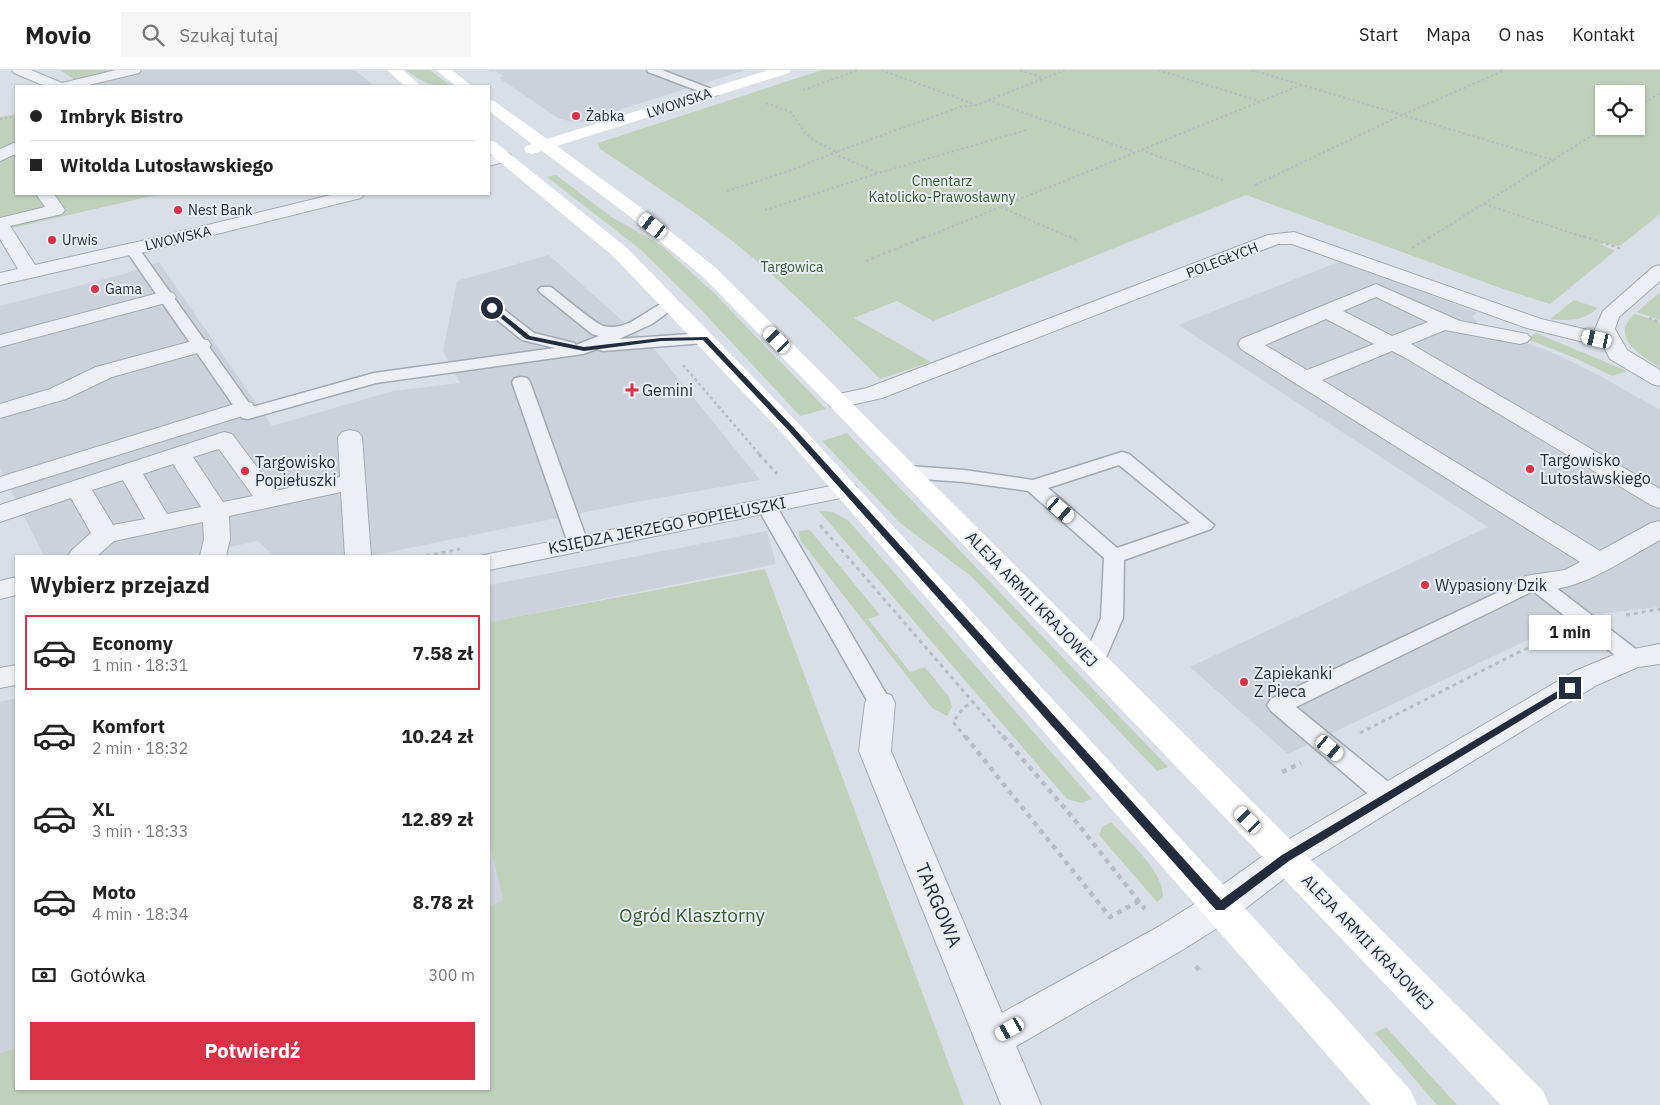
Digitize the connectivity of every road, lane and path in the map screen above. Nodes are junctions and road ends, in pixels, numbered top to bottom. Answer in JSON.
{"nodes":[{"id":1,"x":13,"y":70,"type":"edge"},
{"id":2,"x":134,"y":70,"type":"edge"},
{"id":3,"x":394,"y":70,"type":"edge"},
{"id":4,"x":443,"y":70,"type":"edge"},
{"id":5,"x":652,"y":70,"type":"edge"},
{"id":6,"x":784,"y":70,"type":"edge"},
{"id":7,"x":859,"y":70,"type":"edge"},
{"id":8,"x":881,"y":70,"type":"edge"},
{"id":9,"x":1020,"y":70,"type":"edge"},
{"id":10,"x":1064,"y":70,"type":"edge"},
{"id":11,"x":1158,"y":70,"type":"edge"},
{"id":12,"x":1252,"y":70,"type":"edge"},
{"id":13,"x":1505,"y":70,"type":"edge"},
{"id":14,"x":1045,"y":78,"type":"junction"},
{"id":15,"x":412,"y":84,"type":"edge"},
{"id":16,"x":54,"y":85,"type":"edge"},
{"id":17,"x":72,"y":85,"type":"edge"},
{"id":18,"x":464,"y":85,"type":"edge"},
{"id":19,"x":1301,"y":85,"type":"junction"},
{"id":20,"x":713,"y":92,"type":"junction"},
{"id":21,"x":796,"y":92,"type":"dead end"},
{"id":22,"x":1660,"y":93,"type":"edge"},
{"id":23,"x":772,"y":100,"type":"dead end"},
{"id":24,"x":988,"y":100,"type":"junction"},
{"id":25,"x":1260,"y":102,"type":"junction"},
{"id":26,"x":1645,"y":102,"type":"edge"},
{"id":27,"x":978,"y":104,"type":"junction"},
{"id":28,"x":490,"y":105,"type":"edge"},
{"id":29,"x":1402,"y":115,"type":"junction"},
{"id":30,"x":15,"y":116,"type":"edge"},
{"id":31,"x":0,"y":119,"type":"edge"},
{"id":32,"x":1026,"y":130,"type":"dead end"},
{"id":33,"x":1595,"y":134,"type":"edge"},
{"id":34,"x":546,"y":145,"type":"junction"},
{"id":35,"x":490,"y":147,"type":"edge"},
{"id":36,"x":1141,"y":150,"type":"junction"},
{"id":37,"x":836,"y":152,"type":"junction"},
{"id":38,"x":1136,"y":152,"type":"junction"},
{"id":39,"x":496,"y":159,"type":"edge"},
{"id":40,"x":1553,"y":160,"type":"junction"},
{"id":41,"x":879,"y":173,"type":"junction"},
{"id":42,"x":1223,"y":180,"type":"dead end"},
{"id":43,"x":1255,"y":184,"type":"dead end"},
{"id":44,"x":727,"y":192,"type":"dead end"},
{"id":45,"x":46,"y":195,"type":"edge"},
{"id":46,"x":296,"y":195,"type":"edge"},
{"id":47,"x":351,"y":195,"type":"edge"},
{"id":48,"x":315,"y":204,"type":"junction"},
{"id":49,"x":1483,"y":204,"type":"junction"},
{"id":50,"x":1000,"y":206,"type":"junction"},
{"id":51,"x":765,"y":210,"type":"dead end"},
{"id":52,"x":0,"y":223,"type":"edge"},
{"id":53,"x":1077,"y":240,"type":"dead end"},
{"id":54,"x":1412,"y":248,"type":"dead end"},
{"id":55,"x":132,"y":249,"type":"junction"},
{"id":56,"x":1622,"y":249,"type":"dead end"},
{"id":57,"x":866,"y":261,"type":"dead end"},
{"id":58,"x":29,"y":272,"type":"junction"},
{"id":59,"x":1660,"y":272,"type":"edge"},
{"id":60,"x":0,"y":279,"type":"edge"},
{"id":61,"x":546,"y":290,"type":"dead end"},
{"id":62,"x":166,"y":297,"type":"junction"},
{"id":63,"x":671,"y":304,"type":"junction"},
{"id":64,"x":492,"y":308,"type":"dead end"},
{"id":65,"x":1326,"y":312,"type":"junction"},
{"id":66,"x":1446,"y":322,"type":"junction"},
{"id":67,"x":622,"y":332,"type":"junction"},
{"id":68,"x":704,"y":338,"type":"junction"},
{"id":69,"x":1520,"y":338,"type":"dead end"},
{"id":70,"x":661,"y":340,"type":"junction"},
{"id":71,"x":0,"y":341,"type":"edge"},
{"id":72,"x":1610,"y":342,"type":"junction"},
{"id":73,"x":200,"y":345,"type":"junction"},
{"id":74,"x":1393,"y":345,"type":"junction"},
{"id":75,"x":584,"y":349,"type":"junction"},
{"id":76,"x":1305,"y":379,"type":"junction"},
{"id":77,"x":1660,"y":379,"type":"edge"},
{"id":78,"x":521,"y":382,"type":"dead end"},
{"id":79,"x":838,"y":401,"type":"junction"},
{"id":80,"x":244,"y":408,"type":"junction"},
{"id":81,"x":0,"y":411,"type":"edge"},
{"id":82,"x":350,"y":437,"type":"dead end"},
{"id":83,"x":179,"y":454,"type":"junction"},
{"id":84,"x":129,"y":470,"type":"junction"},
{"id":85,"x":908,"y":472,"type":"junction"},
{"id":86,"x":353,"y":482,"type":"junction"},
{"id":87,"x":0,"y":485,"type":"edge"},
{"id":88,"x":1034,"y":486,"type":"junction"},
{"id":89,"x":78,"y":487,"type":"junction"},
{"id":90,"x":846,"y":490,"type":"junction"},
{"id":91,"x":798,"y":499,"type":"junction"},
{"id":92,"x":269,"y":500,"type":"junction"},
{"id":93,"x":1660,"y":500,"type":"edge"},
{"id":94,"x":767,"y":507,"type":"junction"},
{"id":95,"x":216,"y":511,"type":"junction"},
{"id":96,"x":0,"y":514,"type":"edge"},
{"id":97,"x":160,"y":523,"type":"junction"},
{"id":98,"x":1660,"y":528,"type":"edge"},
{"id":99,"x":105,"y":535,"type":"junction"},
{"id":100,"x":578,"y":543,"type":"junction"},
{"id":101,"x":82,"y":555,"type":"edge"},
{"id":102,"x":213,"y":555,"type":"edge"},
{"id":103,"x":358,"y":555,"type":"edge"},
{"id":104,"x":1114,"y":556,"type":"junction"},
{"id":105,"x":490,"y":562,"type":"edge"},
{"id":106,"x":1599,"y":562,"type":"junction"},
{"id":107,"x":1535,"y":582,"type":"junction"},
{"id":108,"x":15,"y":586,"type":"edge"},
{"id":109,"x":0,"y":590,"type":"edge"},
{"id":110,"x":1660,"y":609,"type":"edge"},
{"id":111,"x":1589,"y":624,"type":"junction"},
{"id":112,"x":1646,"y":656,"type":"edge"},
{"id":113,"x":1093,"y":662,"type":"junction"},
{"id":114,"x":15,"y":675,"type":"edge"},
{"id":115,"x":0,"y":678,"type":"edge"},
{"id":116,"x":974,"y":702,"type":"junction"},
{"id":117,"x":880,"y":703,"type":"joint"},
{"id":118,"x":1330,"y":748,"type":"junction"},
{"id":119,"x":1282,"y":772,"type":"dead end"},
{"id":120,"x":1388,"y":796,"type":"junction"},
{"id":121,"x":1286,"y":858,"type":"junction"},
{"id":122,"x":1139,"y":901,"type":"junction"},
{"id":123,"x":1143,"y":907,"type":"dead end"},
{"id":124,"x":1220,"y":907,"type":"junction"},
{"id":125,"x":994,"y":1038,"type":"junction"},
{"id":126,"x":1021,"y":1105,"type":"edge"},
{"id":127,"x":1397,"y":1105,"type":"edge"},
{"id":128,"x":1529,"y":1105,"type":"edge"}],
"edges":[{"from":1,"to":16,"type":"street"},
{"from":2,"to":17,"type":"street"},
{"from":3,"to":15,"type":"main road"},
{"from":4,"to":18,"type":"main road"},
{"from":5,"to":20,"type":"lane"},
{"from":6,"to":20,"type":"main road","name":"LWOWSKA"},
{"from":7,"to":21,"type":"path"},
{"from":8,"to":27,"type":"path"},
{"from":9,"to":14,"type":"path"},
{"from":10,"to":14,"type":"path"},
{"from":11,"to":25,"type":"path"},
{"from":12,"to":19,"type":"path"},
{"from":13,"to":29,"type":"path"},
{"from":14,"to":24,"type":"path"},
{"from":19,"to":25,"type":"path"},
{"from":19,"to":29,"type":"path"},
{"from":20,"to":34,"type":"main road","name":"LWOWSKA"},
{"from":22,"to":26,"type":"path"},
{"from":23,"to":37,"type":"path"},
{"from":24,"to":27,"type":"path"},
{"from":24,"to":38,"type":"path"},
{"from":25,"to":36,"type":"path"},
{"from":27,"to":37,"type":"path"},
{"from":28,"to":34,"type":"main road","name":"ALEJA ARMII KRAJOWEJ"},
{"from":29,"to":40,"type":"path"},
{"from":29,"to":43,"type":"path"},
{"from":30,"to":31,"type":"path"},
{"from":32,"to":41,"type":"path"},
{"from":33,"to":40,"type":"path"},
{"from":34,"to":39,"type":"main road","name":"LWOWSKA"},
{"from":34,"to":79,"type":"main road","name":"ALEJA ARMII KRAJOWEJ"},
{"from":35,"to":39,"type":"main road"},
{"from":36,"to":38,"type":"path"},
{"from":36,"to":42,"type":"path"},
{"from":37,"to":41,"type":"path"},
{"from":37,"to":44,"type":"path"},
{"from":38,"to":50,"type":"path"},
{"from":39,"to":63,"type":"main road"},
{"from":40,"to":49,"type":"path"},
{"from":41,"to":51,"type":"path"},
{"from":45,"to":52,"type":"street"},
{"from":46,"to":48,"type":"street"},
{"from":47,"to":48,"type":"street","name":"LWOWSKA"},
{"from":48,"to":55,"type":"street","name":"LWOWSKA"},
{"from":49,"to":54,"type":"path"},
{"from":49,"to":56,"type":"path"},
{"from":50,"to":53,"type":"path"},
{"from":50,"to":57,"type":"path"},
{"from":52,"to":58,"type":"street"},
{"from":55,"to":58,"type":"street","name":"LWOWSKA"},
{"from":55,"to":62,"type":"lane"},
{"from":58,"to":60,"type":"street","name":"LWOWSKA"},
{"from":59,"to":72,"type":"street"},
{"from":61,"to":67,"type":"lane"},
{"from":62,"to":71,"type":"street"},
{"from":62,"to":73,"type":"lane"},
{"from":63,"to":67,"type":"lane"},
{"from":63,"to":68,"type":"main road"},
{"from":64,"to":75,"type":"lane"},
{"from":65,"to":66,"type":"street"},
{"from":65,"to":74,"type":"street"},
{"from":65,"to":76,"type":"street"},
{"from":66,"to":69,"type":"street"},
{"from":66,"to":74,"type":"street"},
{"from":67,"to":75,"type":"lane"},
{"from":68,"to":70,"type":"lane"},
{"from":68,"to":90,"type":"main road"},
{"from":70,"to":75,"type":"lane"},
{"from":70,"to":91,"type":"path"},
{"from":72,"to":77,"type":"street"},
{"from":72,"to":79,"type":"street","name":"POLEGŁYCH"},
{"from":73,"to":80,"type":"lane"},
{"from":73,"to":81,"type":"street"},
{"from":74,"to":76,"type":"street"},
{"from":74,"to":93,"type":"street"},
{"from":75,"to":80,"type":"lane"},
{"from":76,"to":106,"type":"street"},
{"from":78,"to":100,"type":"lane"},
{"from":79,"to":85,"type":"main road","name":"ALEJA ARMII KRAJOWEJ"},
{"from":80,"to":87,"type":"street"},
{"from":82,"to":86,"type":"street"},
{"from":83,"to":84,"type":"street"},
{"from":83,"to":92,"type":"street"},
{"from":83,"to":95,"type":"street"},
{"from":84,"to":89,"type":"street"},
{"from":84,"to":97,"type":"street"},
{"from":85,"to":88,"type":"lane"},
{"from":85,"to":113,"type":"main road","name":"ALEJA ARMII KRAJOWEJ"},
{"from":86,"to":92,"type":"street"},
{"from":86,"to":103,"type":"street"},
{"from":88,"to":104,"type":"lane"},
{"from":88,"to":104,"type":"lane"},
{"from":89,"to":96,"type":"street"},
{"from":89,"to":99,"type":"street"},
{"from":90,"to":91,"type":"street","name":"KSIĘDZA JERZEGO POPIEŁUSZKI"},
{"from":90,"to":124,"type":"main road"},
{"from":91,"to":94,"type":"street","name":"KSIĘDZA JERZEGO POPIEŁUSZKI"},
{"from":91,"to":116,"type":"path"},
{"from":92,"to":95,"type":"street"},
{"from":94,"to":100,"type":"street","name":"KSIĘDZA JERZEGO POPIEŁUSZKI"},
{"from":94,"to":117,"type":"lane"},
{"from":95,"to":97,"type":"street"},
{"from":95,"to":102,"type":"street"},
{"from":97,"to":99,"type":"street"},
{"from":98,"to":106,"type":"street"},
{"from":99,"to":101,"type":"street"},
{"from":100,"to":105,"type":"street","name":"KSIĘDZA JERZEGO POPIEŁUSZKI"},
{"from":104,"to":113,"type":"lane"},
{"from":106,"to":107,"type":"street"},
{"from":107,"to":111,"type":"lane"},
{"from":107,"to":118,"type":"lane"},
{"from":108,"to":109,"type":"street"},
{"from":110,"to":111,"type":"path"},
{"from":111,"to":112,"type":"lane"},
{"from":111,"to":118,"type":"path"},
{"from":112,"to":120,"type":"street"},
{"from":113,"to":121,"type":"main road","name":"ALEJA ARMII KRAJOWEJ"},
{"from":114,"to":115,"type":"street"},
{"from":116,"to":122,"type":"path"},
{"from":116,"to":122,"type":"path"},
{"from":117,"to":125,"type":"street","name":"TARGOWA"},
{"from":118,"to":119,"type":"path"},
{"from":118,"to":120,"type":"lane"},
{"from":120,"to":121,"type":"street"},
{"from":121,"to":124,"type":"street"},
{"from":121,"to":128,"type":"main road","name":"ALEJA ARMII KRAJOWEJ"},
{"from":122,"to":123,"type":"path"},
{"from":124,"to":125,"type":"street"},
{"from":124,"to":127,"type":"main road"},
{"from":125,"to":126,"type":"street","name":"TARGOWA"}]}
